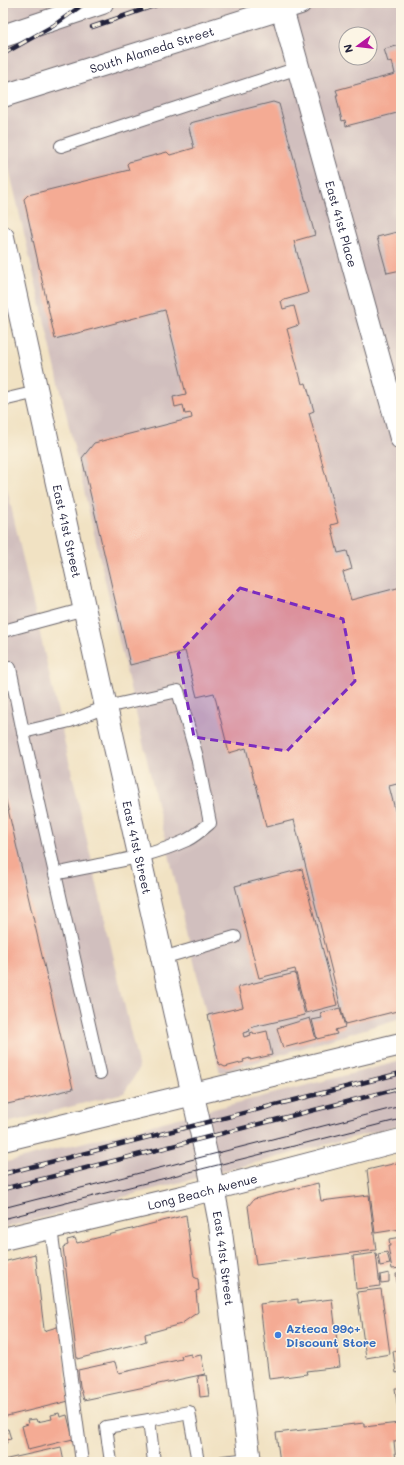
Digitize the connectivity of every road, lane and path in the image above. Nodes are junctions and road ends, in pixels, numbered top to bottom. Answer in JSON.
{"nodes":[{"id":1,"x":102,"y":3,"type":"edge"},
{"id":2,"x":291,"y":6,"type":"edge"},
{"id":3,"x":3,"y":36,"type":"edge"},
{"id":4,"x":298,"y":68,"type":"junction"},
{"id":5,"x":3,"y":96,"type":"edge"},
{"id":6,"x":61,"y":146,"type":"dead end"},
{"id":7,"x":3,"y":237,"type":"edge"},
{"id":8,"x":37,"y":392,"type":"junction"},
{"id":9,"x":3,"y":400,"type":"edge"},
{"id":10,"x":401,"y":438,"type":"edge"},
{"id":11,"x":85,"y":609,"type":"junction"},
{"id":12,"x":3,"y":631,"type":"edge"},
{"id":13,"x":10,"y":668,"type":"dead end"},
{"id":14,"x":106,"y":707,"type":"junction"},
{"id":15,"x":23,"y":732,"type":"junction"},
{"id":16,"x":140,"y":856,"type":"junction"},
{"id":17,"x":55,"y":874,"type":"junction"},
{"id":18,"x":235,"y":938,"type":"dead end"},
{"id":19,"x":162,"y":958,"type":"junction"},
{"id":20,"x":401,"y":1044,"type":"edge"},
{"id":21,"x":100,"y":1073,"type":"dead end"},
{"id":22,"x":192,"y":1094,"type":"junction"},
{"id":23,"x":3,"y":1140,"type":"edge"},
{"id":24,"x":401,"y":1140,"type":"edge"},
{"id":25,"x":213,"y":1189,"type":"junction"},
{"id":26,"x":51,"y":1228,"type":"junction"},
{"id":27,"x":3,"y":1239,"type":"edge"},
{"id":28,"x":149,"y":1420,"type":"junction"},
{"id":29,"x":250,"y":1460,"type":"edge"},
{"id":30,"x":82,"y":1462,"type":"edge"},
{"id":31,"x":110,"y":1462,"type":"edge"},
{"id":32,"x":154,"y":1462,"type":"edge"},
{"id":33,"x":198,"y":1462,"type":"edge"},
{"id":34,"x":223,"y":1462,"type":"edge"}],
"edges":[{"from":1,"to":3,"type":"street"},
{"from":2,"to":4,"type":"street","name":"East 41st Place"},
{"from":2,"to":5,"type":"street","name":"South Alameda Street"},
{"from":4,"to":6,"type":"lane"},
{"from":4,"to":10,"type":"street","name":"East 41st Place"},
{"from":7,"to":8,"type":"street","name":"East 41st Street"},
{"from":8,"to":9,"type":"lane"},
{"from":8,"to":11,"type":"street","name":"East 41st Street"},
{"from":11,"to":12,"type":"lane"},
{"from":11,"to":14,"type":"street","name":"East 41st Street"},
{"from":13,"to":15,"type":"lane"},
{"from":14,"to":15,"type":"lane"},
{"from":14,"to":16,"type":"street","name":"East 41st Street"},
{"from":14,"to":16,"type":"lane"},
{"from":15,"to":17,"type":"lane"},
{"from":16,"to":17,"type":"lane"},
{"from":16,"to":19,"type":"street","name":"East 41st Street"},
{"from":17,"to":21,"type":"lane"},
{"from":18,"to":19,"type":"lane"},
{"from":19,"to":22,"type":"street","name":"East 41st Street"},
{"from":20,"to":22,"type":"street"},
{"from":22,"to":23,"type":"street"},
{"from":22,"to":25,"type":"street","name":"East 41st Street"},
{"from":24,"to":25,"type":"street","name":"Long Beach Avenue"},
{"from":25,"to":26,"type":"street","name":"Long Beach Avenue"},
{"from":25,"to":29,"type":"street","name":"East 41st Street"},
{"from":26,"to":27,"type":"street","name":"Long Beach Avenue"},
{"from":26,"to":30,"type":"lane"},
{"from":28,"to":31,"type":"lane"},
{"from":28,"to":32,"type":"lane"},
{"from":28,"to":33,"type":"lane"},
{"from":29,"to":34,"type":"lane"}]}
